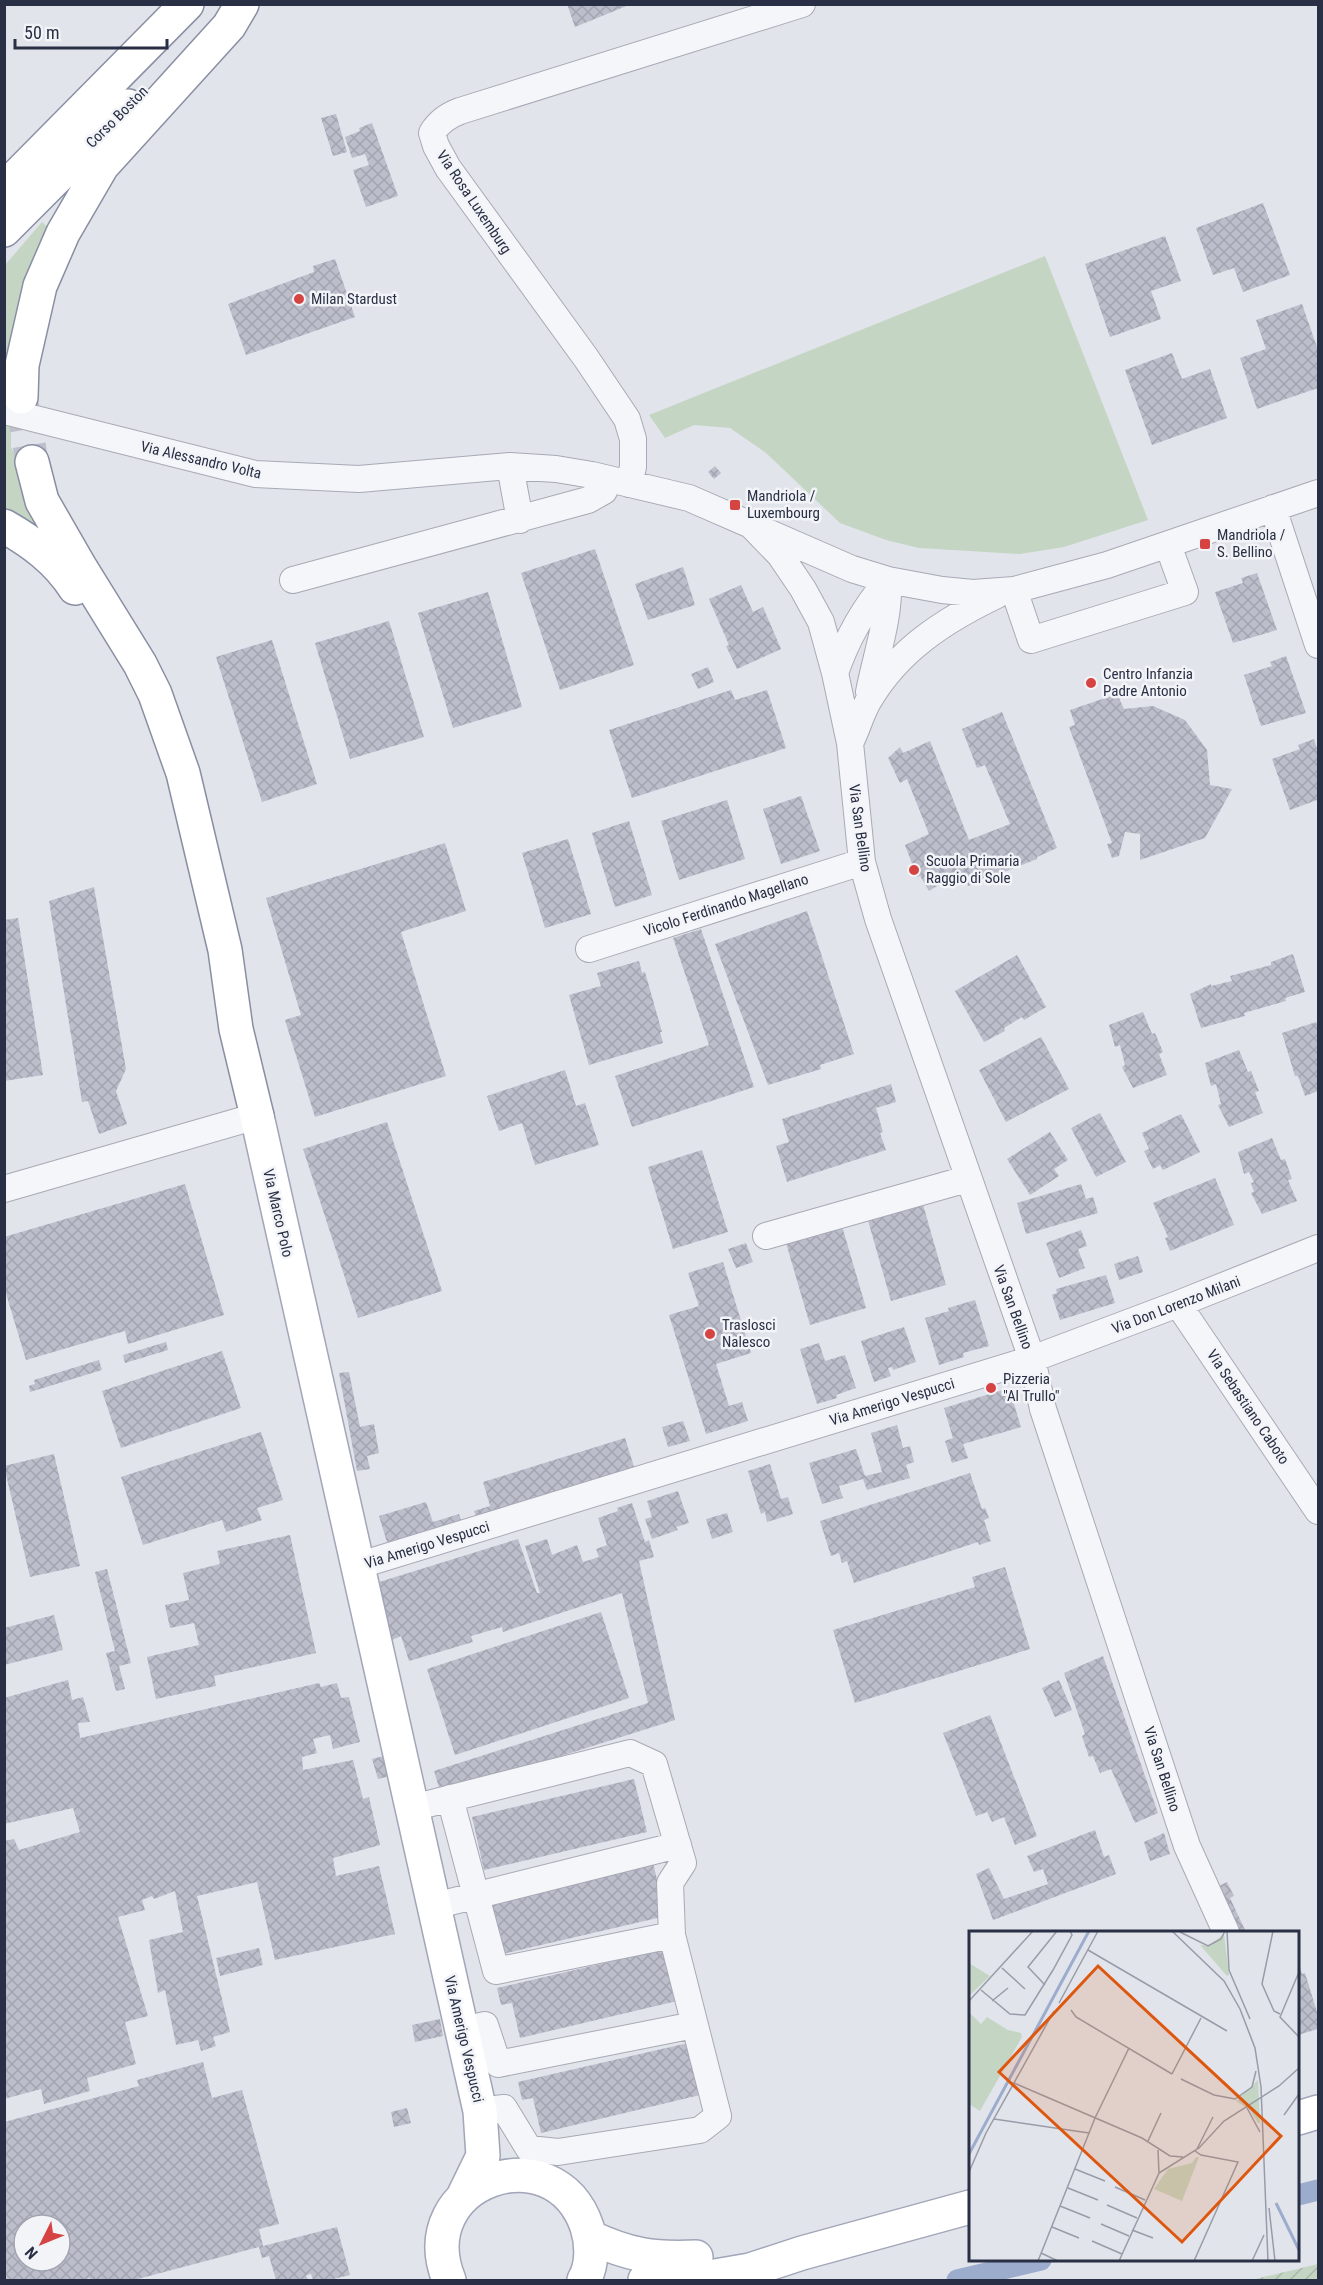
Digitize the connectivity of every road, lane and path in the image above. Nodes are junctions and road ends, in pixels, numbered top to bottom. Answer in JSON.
{"nodes":[{"id":1,"x":187,"y":4,"type":"edge"},
{"id":2,"x":229,"y":4,"type":"edge"},
{"id":3,"x":242,"y":4,"type":"edge"},
{"id":4,"x":802,"y":4,"type":"edge"},
{"id":5,"x":4,"y":189,"type":"edge"},
{"id":6,"x":4,"y":230,"type":"edge"},
{"id":7,"x":13,"y":404,"type":"edge"},
{"id":8,"x":32,"y":462,"type":"tunnel mouth"},
{"id":9,"x":510,"y":466,"type":"junction"},
{"id":10,"x":619,"y":481,"type":"junction"},
{"id":11,"x":1318,"y":493,"type":"edge"},
{"id":12,"x":1273,"y":508,"type":"junction"},
{"id":13,"x":520,"y":520,"type":"junction"},
{"id":14,"x":748,"y":522,"type":"junction"},
{"id":15,"x":4,"y":526,"type":"edge"},
{"id":16,"x":1168,"y":545,"type":"junction"},
{"id":17,"x":293,"y":580,"type":"dead end"},
{"id":18,"x":888,"y":580,"type":"junction"},
{"id":19,"x":1010,"y":590,"type":"junction"},
{"id":20,"x":1318,"y":645,"type":"edge"},
{"id":21,"x":835,"y":673,"type":"junction"},
{"id":22,"x":868,"y":701,"type":"junction"},
{"id":23,"x":850,"y":743,"type":"junction"},
{"id":24,"x":862,"y":862,"type":"junction"},
{"id":25,"x":589,"y":949,"type":"dead end"},
{"id":26,"x":236,"y":1029,"type":"junction"},
{"id":27,"x":257,"y":1116,"type":"junction"},
{"id":28,"x":967,"y":1179,"type":"junction"},
{"id":29,"x":4,"y":1189,"type":"edge"},
{"id":30,"x":766,"y":1236,"type":"dead end"},
{"id":31,"x":1318,"y":1248,"type":"edge"},
{"id":32,"x":1178,"y":1304,"type":"junction"},
{"id":33,"x":1032,"y":1359,"type":"junction"},
{"id":34,"x":1318,"y":1511,"type":"edge"},
{"id":35,"x":357,"y":1566,"type":"junction"},
{"id":36,"x":450,"y":1798,"type":"junction"},
{"id":37,"x":412,"y":1808,"type":"junction"},
{"id":38,"x":678,"y":1845,"type":"junction"},
{"id":39,"x":476,"y":1896,"type":"junction"},
{"id":40,"x":434,"y":1906,"type":"junction"},
{"id":41,"x":1226,"y":1931,"type":"edge"},
{"id":42,"x":672,"y":1935,"type":"junction"},
{"id":43,"x":694,"y":2025,"type":"junction"},
{"id":44,"x":462,"y":2030,"type":"junction"},
{"id":45,"x":480,"y":2111,"type":"junction"},
{"id":46,"x":528,"y":2175,"type":"junction"},
{"id":47,"x":464,"y":2195,"type":"junction"},
{"id":48,"x":969,"y":2207,"type":"edge"},
{"id":49,"x":590,"y":2237,"type":"junction"},
{"id":50,"x":442,"y":2239,"type":"junction"},
{"id":51,"x":802,"y":2253,"type":"junction"},
{"id":52,"x":433,"y":2280,"type":"edge"},
{"id":53,"x":449,"y":2280,"type":"edge"},
{"id":54,"x":584,"y":2280,"type":"edge"},
{"id":55,"x":645,"y":2280,"type":"edge"}],
"edges":[{"from":1,"to":5,"type":"main road","name":"Corso Boston"},
{"from":2,"to":6,"type":"main road","name":"Corso Boston"},
{"from":3,"to":7,"type":"main road"},
{"from":4,"to":10,"type":"street","name":"Via Rosa Luxemburg"},
{"from":7,"to":9,"type":"street","name":"Via Alessandro Volta"},
{"from":8,"to":26,"type":"main road"},
{"from":9,"to":10,"type":"street","name":"Via Alessandro Volta"},
{"from":9,"to":13,"type":"street"},
{"from":10,"to":13,"type":"street"},
{"from":10,"to":14,"type":"street","name":"Via Alessandro Volta"},
{"from":11,"to":12,"type":"street","name":"Via San Bellino"},
{"from":12,"to":16,"type":"street","name":"Via San Bellino"},
{"from":12,"to":20,"type":"street"},
{"from":13,"to":17,"type":"street"},
{"from":14,"to":18,"type":"street","name":"Via San Bellino"},
{"from":14,"to":21,"type":"street","name":"Via San Bellino"},
{"from":15,"to":26,"type":"main road"},
{"from":16,"to":19,"type":"street","name":"Via San Bellino"},
{"from":16,"to":19,"type":"street"},
{"from":18,"to":19,"type":"street","name":"Via San Bellino"},
{"from":18,"to":21,"type":"street"},
{"from":18,"to":22,"type":"street","name":"Via San Bellino"},
{"from":19,"to":22,"type":"street","name":"Via San Bellino"},
{"from":21,"to":23,"type":"street","name":"Via San Bellino"},
{"from":22,"to":23,"type":"street","name":"Via San Bellino"},
{"from":23,"to":24,"type":"street","name":"Via San Bellino"},
{"from":24,"to":25,"type":"street","name":"Vicolo Ferdinando Magellano"},
{"from":24,"to":28,"type":"street","name":"Via San Bellino"},
{"from":26,"to":27,"type":"main road","name":"Via Marco Polo"},
{"from":27,"to":29,"type":"street"},
{"from":27,"to":35,"type":"main road","name":"Via Marco Polo"},
{"from":28,"to":30,"type":"street"},
{"from":28,"to":33,"type":"street","name":"Via San Bellino"},
{"from":31,"to":32,"type":"street","name":"Via Don Lorenzo Milani"},
{"from":32,"to":33,"type":"street","name":"Via Don Lorenzo Milani"},
{"from":32,"to":34,"type":"street","name":"Via Sebastiano Caboto"},
{"from":33,"to":35,"type":"street","name":"Via Amerigo Vespucci"},
{"from":33,"to":41,"type":"street","name":"Via San Bellino"},
{"from":35,"to":37,"type":"main road","name":"Via Amerigo Vespucci"},
{"from":36,"to":37,"type":"street"},
{"from":36,"to":38,"type":"street"},
{"from":36,"to":39,"type":"street"},
{"from":37,"to":40,"type":"main road","name":"Via Amerigo Vespucci"},
{"from":38,"to":39,"type":"street"},
{"from":38,"to":42,"type":"street"},
{"from":39,"to":40,"type":"street"},
{"from":39,"to":42,"type":"street"},
{"from":40,"to":44,"type":"main road","name":"Via Amerigo Vespucci"},
{"from":42,"to":43,"type":"street"},
{"from":43,"to":44,"type":"street"},
{"from":43,"to":45,"type":"street"},
{"from":44,"to":45,"type":"main road","name":"Via Amerigo Vespucci"},
{"from":45,"to":46,"type":"main road","name":"Via Amerigo Vespucci"},
{"from":45,"to":47,"type":"main road","name":"Via Amerigo Vespucci"},
{"from":46,"to":47,"type":"main road"},
{"from":46,"to":49,"type":"main road"},
{"from":47,"to":50,"type":"main road","name":"Via Amerigo Vespucci"},
{"from":48,"to":51,"type":"main road"},
{"from":49,"to":51,"type":"main road"},
{"from":49,"to":54,"type":"main road"},
{"from":50,"to":52,"type":"main road","name":"Via Amerigo Vespucci"},
{"from":50,"to":53,"type":"main road"},
{"from":51,"to":55,"type":"main road"}]}
